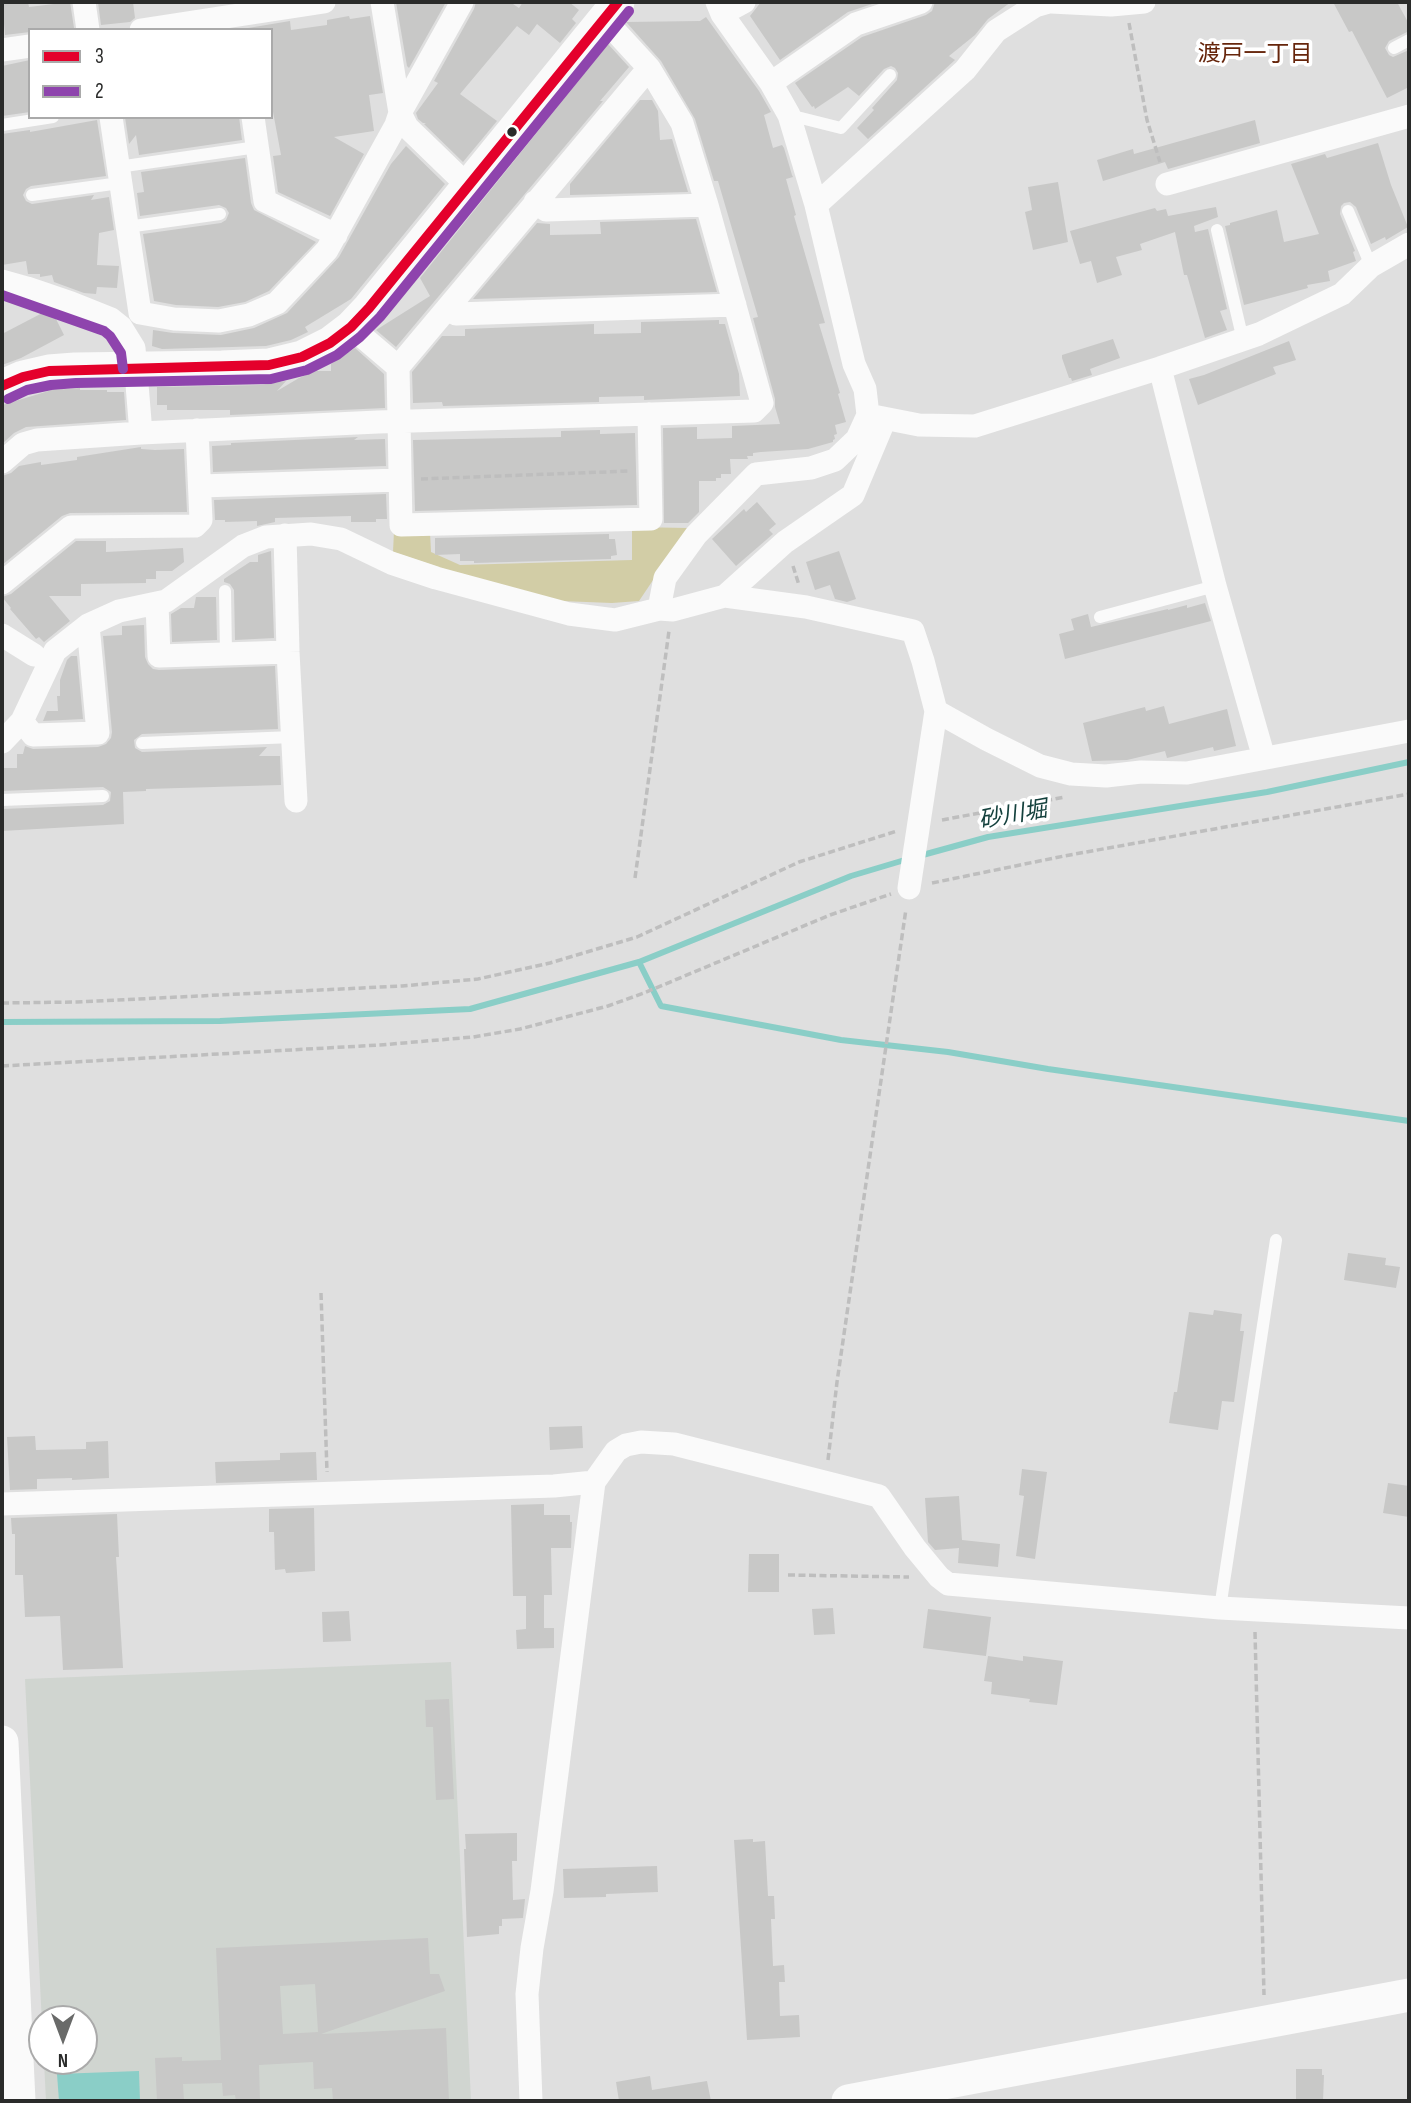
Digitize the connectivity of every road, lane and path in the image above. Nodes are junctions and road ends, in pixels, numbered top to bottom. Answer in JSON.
{"nodes":[{"id":1,"x":84,"y":2,"type":"edge"},
{"id":2,"x":324,"y":2,"type":"edge"},
{"id":3,"x":382,"y":2,"type":"edge"},
{"id":4,"x":463,"y":2,"type":"edge"},
{"id":5,"x":744,"y":2,"type":"edge"},
{"id":6,"x":921,"y":2,"type":"edge"},
{"id":7,"x":1050,"y":2,"type":"edge"},
{"id":8,"x":1124,"y":3,"type":"edge"},
{"id":9,"x":282,"y":5,"type":"edge"},
{"id":10,"x":720,"y":8,"type":"edge"},
{"id":11,"x":611,"y":10,"type":"edge"},
{"id":12,"x":183,"y":13,"type":"edge"},
{"id":13,"x":239,"y":22,"type":"edge"},
{"id":14,"x":88,"y":28,"type":"edge"},
{"id":15,"x":146,"y":28,"type":"edge"},
{"id":16,"x":1409,"y":40,"type":"edge"},
{"id":17,"x":28,"y":46,"type":"edge"},
{"id":18,"x":1394,"y":48,"type":"dead end"},
{"id":19,"x":2,"y":50,"type":"edge"},
{"id":20,"x":649,"y":68,"type":"junction"},
{"id":21,"x":890,"y":75,"type":"dead end"},
{"id":22,"x":771,"y":83,"type":"junction"},
{"id":23,"x":400,"y":113,"type":"junction"},
{"id":24,"x":789,"y":115,"type":"junction"},
{"id":25,"x":1409,"y":116,"type":"edge"},
{"id":26,"x":40,"y":119,"type":"edge"},
{"id":27,"x":111,"y":119,"type":"edge"},
{"id":28,"x":253,"y":119,"type":"edge"},
{"id":29,"x":2,"y":125,"type":"edge"},
{"id":30,"x":257,"y":147,"type":"junction"},
{"id":31,"x":119,"y":175,"type":"junction"},
{"id":32,"x":1167,"y":184,"type":"joint"},
{"id":33,"x":468,"y":186,"type":"junction"},
{"id":34,"x":32,"y":195,"type":"dead end"},
{"id":35,"x":536,"y":202,"type":"junction"},
{"id":36,"x":707,"y":205,"type":"junction"},
{"id":37,"x":816,"y":205,"type":"junction"},
{"id":38,"x":1348,"y":211,"type":"dead end"},
{"id":39,"x":220,"y":214,"type":"dead end"},
{"id":40,"x":127,"y":227,"type":"junction"},
{"id":41,"x":1217,"y":230,"type":"dead end"},
{"id":42,"x":335,"y":235,"type":"junction"},
{"id":43,"x":1409,"y":244,"type":"edge"},
{"id":44,"x":1371,"y":266,"type":"junction"},
{"id":45,"x":2,"y":281,"type":"edge"},
{"id":46,"x":735,"y":305,"type":"junction"},
{"id":47,"x":448,"y":308,"type":"junction"},
{"id":48,"x":140,"y":313,"type":"junction"},
{"id":49,"x":121,"y":327,"type":"junction"},
{"id":50,"x":351,"y":327,"type":"junction"},
{"id":51,"x":1243,"y":340,"type":"junction"},
{"id":52,"x":137,"y":367,"type":"junction"},
{"id":53,"x":398,"y":367,"type":"junction"},
{"id":54,"x":1160,"y":368,"type":"junction"},
{"id":55,"x":2,"y":386,"type":"edge"},
{"id":56,"x":649,"y":414,"type":"junction"},
{"id":57,"x":876,"y":417,"type":"junction"},
{"id":58,"x":399,"y":422,"type":"junction"},
{"id":59,"x":197,"y":430,"type":"junction"},
{"id":60,"x":141,"y":433,"type":"junction"},
{"id":61,"x":2,"y":462,"type":"edge"},
{"id":62,"x":650,"y":471,"type":"junction"},
{"id":63,"x":401,"y":480,"type":"junction"},
{"id":64,"x":200,"y":486,"type":"junction"},
{"id":65,"x":285,"y":535,"type":"junction"},
{"id":66,"x":785,"y":542,"type":"junction"},
{"id":67,"x":2,"y":583,"type":"edge"},
{"id":68,"x":1215,"y":586,"type":"junction"},
{"id":69,"x":225,"y":591,"type":"dead end"},
{"id":70,"x":725,"y":596,"type":"junction"},
{"id":71,"x":157,"y":604,"type":"junction"},
{"id":72,"x":806,"y":607,"type":"junction"},
{"id":73,"x":666,"y":610,"type":"junction"},
{"id":74,"x":1100,"y":617,"type":"dead end"},
{"id":75,"x":88,"y":625,"type":"junction"},
{"id":76,"x":2,"y":635,"type":"edge"},
{"id":77,"x":288,"y":652,"type":"junction"},
{"id":78,"x":226,"y":654,"type":"junction"},
{"id":79,"x":34,"y":655,"type":"dead end"},
{"id":80,"x":936,"y":711,"type":"junction"},
{"id":81,"x":22,"y":721,"type":"junction"},
{"id":82,"x":1409,"y":731,"type":"edge"},
{"id":83,"x":293,"y":737,"type":"junction"},
{"id":84,"x":2,"y":742,"type":"edge"},
{"id":85,"x":142,"y":743,"type":"dead end"},
{"id":86,"x":1264,"y":758,"type":"junction"},
{"id":87,"x":1409,"y":794,"type":"edge"},
{"id":88,"x":103,"y":796,"type":"dead end"},
{"id":89,"x":1066,"y":796,"type":"dead end"},
{"id":90,"x":2,"y":800,"type":"edge"},
{"id":91,"x":296,"y":801,"type":"dead end"},
{"id":92,"x":919,"y":825,"type":"junction"},
{"id":93,"x":635,"y":878,"type":"dead end"},
{"id":94,"x":909,"y":888,"type":"junction"},
{"id":95,"x":2,"y":1003,"type":"edge"},
{"id":96,"x":2,"y":1066,"type":"edge"},
{"id":97,"x":1276,"y":1240,"type":"dead end"},
{"id":98,"x":321,"y":1293,"type":"dead end"},
{"id":99,"x":594,"y":1482,"type":"junction"},
{"id":100,"x":825,"y":1483,"type":"junction"},
{"id":101,"x":328,"y":1494,"type":"junction"},
{"id":102,"x":2,"y":1504,"type":"edge"},
{"id":103,"x":788,"y":1575,"type":"dead end"},
{"id":104,"x":939,"y":1577,"type":"junction"},
{"id":105,"x":1220,"y":1608,"type":"junction"},
{"id":106,"x":1254,"y":1610,"type":"junction"},
{"id":107,"x":1409,"y":1618,"type":"edge"},
{"id":108,"x":2,"y":1742,"type":"edge"},
{"id":109,"x":1409,"y":1995,"type":"edge"},
{"id":110,"x":1265,"y":2022,"type":"junction"},
{"id":111,"x":19,"y":2101,"type":"edge"},
{"id":112,"x":530,"y":2101,"type":"edge"},
{"id":113,"x":848,"y":2101,"type":"edge"}],
"edges":[{"from":1,"to":14,"type":"street"},
{"from":2,"to":9,"type":"street"},
{"from":3,"to":23,"type":"street"},
{"from":4,"to":23,"type":"street"},
{"from":5,"to":10,"type":"street"},
{"from":6,"to":22,"type":"street"},
{"from":7,"to":8,"type":"street"},
{"from":7,"to":37,"type":"street"},
{"from":8,"to":32,"type":"path"},
{"from":9,"to":13,"type":"street"},
{"from":10,"to":22,"type":"street"},
{"from":11,"to":20,"type":"street"},
{"from":11,"to":33,"type":"street"},
{"from":12,"to":13,"type":"street"},
{"from":12,"to":15,"type":"street"},
{"from":16,"to":18,"type":"lane"},
{"from":17,"to":19,"type":"street"},
{"from":20,"to":35,"type":"street"},
{"from":20,"to":36,"type":"street"},
{"from":21,"to":24,"type":"lane"},
{"from":22,"to":24,"type":"street"},
{"from":23,"to":33,"type":"street"},
{"from":23,"to":42,"type":"street"},
{"from":24,"to":37,"type":"street"},
{"from":25,"to":32,"type":"street"},
{"from":26,"to":29,"type":"lane"},
{"from":27,"to":31,"type":"street"},
{"from":28,"to":30,"type":"street"},
{"from":30,"to":31,"type":"lane"},
{"from":30,"to":42,"type":"street"},
{"from":31,"to":34,"type":"lane"},
{"from":31,"to":40,"type":"street"},
{"from":33,"to":50,"type":"street"},
{"from":35,"to":36,"type":"street"},
{"from":35,"to":47,"type":"street"},
{"from":36,"to":46,"type":"street"},
{"from":37,"to":57,"type":"street"},
{"from":38,"to":44,"type":"lane"},
{"from":39,"to":40,"type":"lane"},
{"from":40,"to":48,"type":"street"},
{"from":41,"to":51,"type":"lane"},
{"from":42,"to":48,"type":"street"},
{"from":43,"to":44,"type":"street"},
{"from":44,"to":51,"type":"street"},
{"from":45,"to":49,"type":"street"},
{"from":46,"to":47,"type":"street"},
{"from":46,"to":56,"type":"street"},
{"from":47,"to":53,"type":"street"},
{"from":48,"to":49,"type":"street"},
{"from":49,"to":52,"type":"street"},
{"from":50,"to":52,"type":"street"},
{"from":50,"to":53,"type":"street"},
{"from":51,"to":54,"type":"street"},
{"from":52,"to":55,"type":"street"},
{"from":52,"to":60,"type":"street"},
{"from":53,"to":58,"type":"street"},
{"from":54,"to":57,"type":"street"},
{"from":54,"to":68,"type":"street"},
{"from":56,"to":58,"type":"street"},
{"from":56,"to":62,"type":"street"},
{"from":57,"to":66,"type":"street"},
{"from":57,"to":73,"type":"street"},
{"from":58,"to":59,"type":"street"},
{"from":58,"to":63,"type":"street"},
{"from":59,"to":60,"type":"street"},
{"from":59,"to":64,"type":"street"},
{"from":60,"to":61,"type":"street"},
{"from":62,"to":63,"type":"path"},
{"from":62,"to":63,"type":"street"},
{"from":63,"to":64,"type":"street"},
{"from":64,"to":67,"type":"street"},
{"from":65,"to":71,"type":"street"},
{"from":65,"to":73,"type":"street"},
{"from":65,"to":77,"type":"street"},
{"from":66,"to":70,"type":"street"},
{"from":66,"to":72,"type":"path"},
{"from":68,"to":74,"type":"lane"},
{"from":68,"to":86,"type":"street"},
{"from":69,"to":78,"type":"lane"},
{"from":70,"to":72,"type":"street"},
{"from":70,"to":73,"type":"street"},
{"from":71,"to":75,"type":"street"},
{"from":71,"to":78,"type":"street"},
{"from":72,"to":80,"type":"street"},
{"from":73,"to":93,"type":"path"},
{"from":75,"to":81,"type":"street"},
{"from":75,"to":81,"type":"street"},
{"from":76,"to":79,"type":"street"},
{"from":77,"to":78,"type":"street"},
{"from":77,"to":83,"type":"street"},
{"from":80,"to":86,"type":"street"},
{"from":80,"to":92,"type":"street"},
{"from":81,"to":84,"type":"street"},
{"from":82,"to":86,"type":"street"},
{"from":83,"to":85,"type":"lane"},
{"from":83,"to":91,"type":"street"},
{"from":87,"to":94,"type":"path"},
{"from":88,"to":90,"type":"lane"},
{"from":89,"to":92,"type":"path"},
{"from":92,"to":94,"type":"street"},
{"from":92,"to":95,"type":"path"},
{"from":94,"to":96,"type":"path"},
{"from":94,"to":100,"type":"path"},
{"from":97,"to":105,"type":"lane"},
{"from":98,"to":101,"type":"path"},
{"from":99,"to":100,"type":"street"},
{"from":99,"to":101,"type":"street"},
{"from":99,"to":112,"type":"street"},
{"from":100,"to":104,"type":"street"},
{"from":101,"to":102,"type":"street"},
{"from":103,"to":104,"type":"path"},
{"from":104,"to":105,"type":"street"},
{"from":105,"to":106,"type":"street"},
{"from":106,"to":107,"type":"street"},
{"from":106,"to":110,"type":"path"},
{"from":108,"to":111,"type":"street"},
{"from":109,"to":110,"type":"street"},
{"from":110,"to":113,"type":"street"}]}
